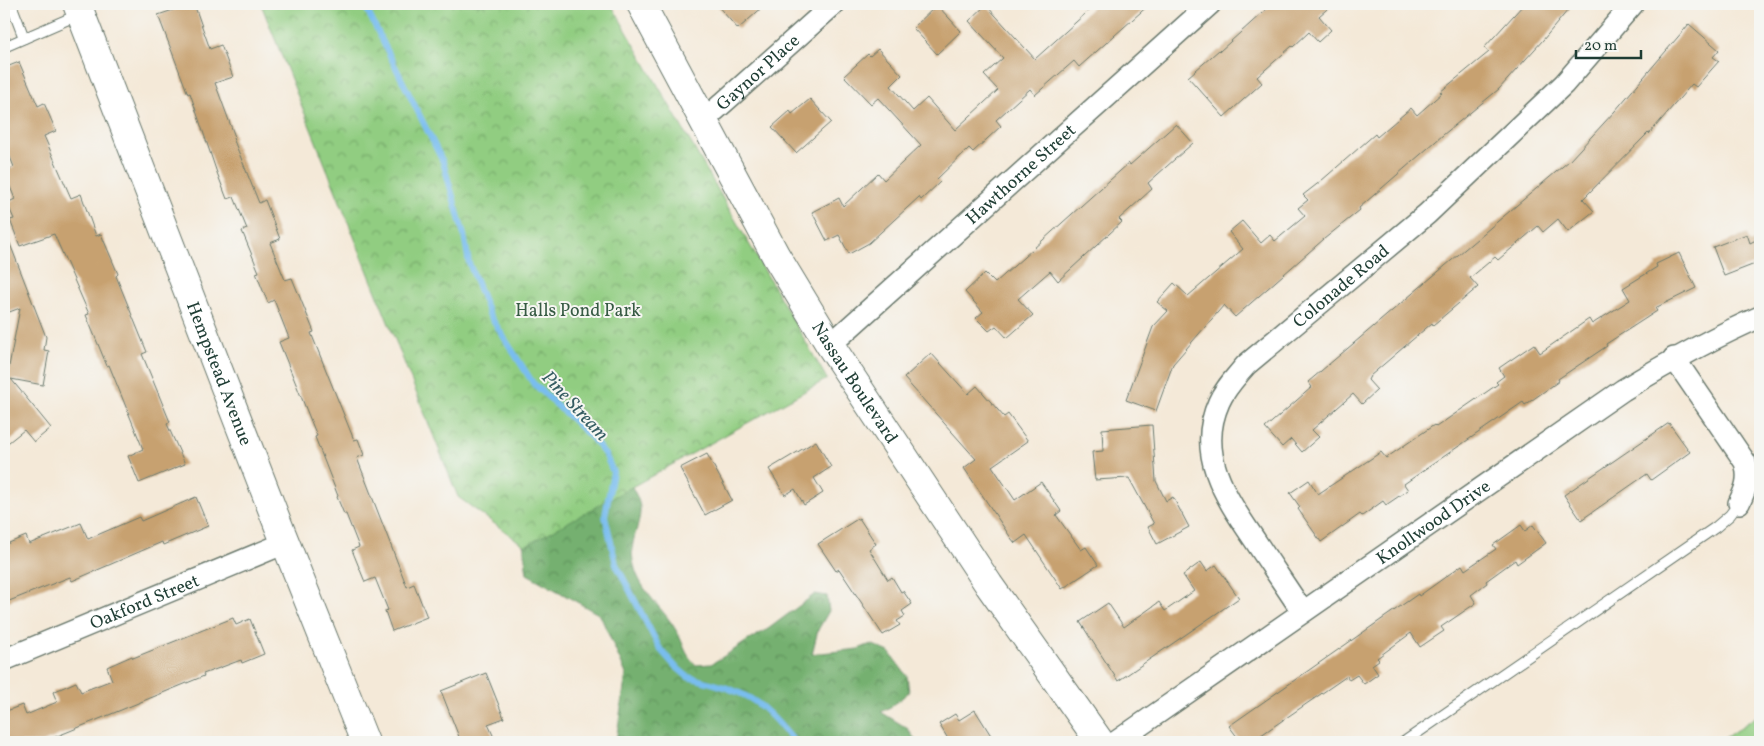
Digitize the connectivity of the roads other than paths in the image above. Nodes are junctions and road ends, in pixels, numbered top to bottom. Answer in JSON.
{"nodes":[{"id":1,"x":11,"y":4,"type":"edge"},
{"id":2,"x":641,"y":4,"type":"edge"},
{"id":3,"x":834,"y":4,"type":"edge"},
{"id":4,"x":1210,"y":4,"type":"edge"},
{"id":5,"x":1633,"y":4,"type":"edge"},
{"id":6,"x":79,"y":9,"type":"edge"},
{"id":7,"x":24,"y":38,"type":"junction"},
{"id":8,"x":4,"y":47,"type":"edge"},
{"id":9,"x":704,"y":120,"type":"junction"},
{"id":10,"x":1760,"y":317,"type":"edge"},
{"id":11,"x":830,"y":344,"type":"junction"},
{"id":12,"x":1674,"y":358,"type":"junction"},
{"id":13,"x":1739,"y":502,"type":"joint"},
{"id":14,"x":285,"y":543,"type":"junction"},
{"id":15,"x":1302,"y":611,"type":"junction"},
{"id":16,"x":4,"y":660,"type":"edge"},
{"id":17,"x":365,"y":742,"type":"edge"},
{"id":18,"x":1100,"y":742,"type":"edge"},
{"id":19,"x":1116,"y":742,"type":"edge"},
{"id":20,"x":1404,"y":742,"type":"edge"}],
"edges":[{"from":1,"to":7,"type":"lane"},
{"from":2,"to":9,"type":"main road","name":"Nassau Boulevard"},
{"from":3,"to":9,"type":"street","name":"Gaynor Place"},
{"from":4,"to":11,"type":"street","name":"Hawthorne Street"},
{"from":5,"to":15,"type":"street","name":"Colonade Road"},
{"from":6,"to":7,"type":"lane"},
{"from":6,"to":14,"type":"main road","name":"Hempstead Avenue"},
{"from":7,"to":8,"type":"lane"},
{"from":9,"to":11,"type":"main road","name":"Nassau Boulevard"},
{"from":10,"to":12,"type":"street","name":"Knollwood Drive"},
{"from":11,"to":18,"type":"main road","name":"Nassau Boulevard"},
{"from":12,"to":13,"type":"street"},
{"from":12,"to":15,"type":"street","name":"Knollwood Drive"},
{"from":13,"to":20,"type":"lane"},
{"from":14,"to":16,"type":"street","name":"Oakford Street"},
{"from":14,"to":17,"type":"main road","name":"Hempstead Avenue"},
{"from":15,"to":19,"type":"street","name":"Knollwood Drive"}]}
